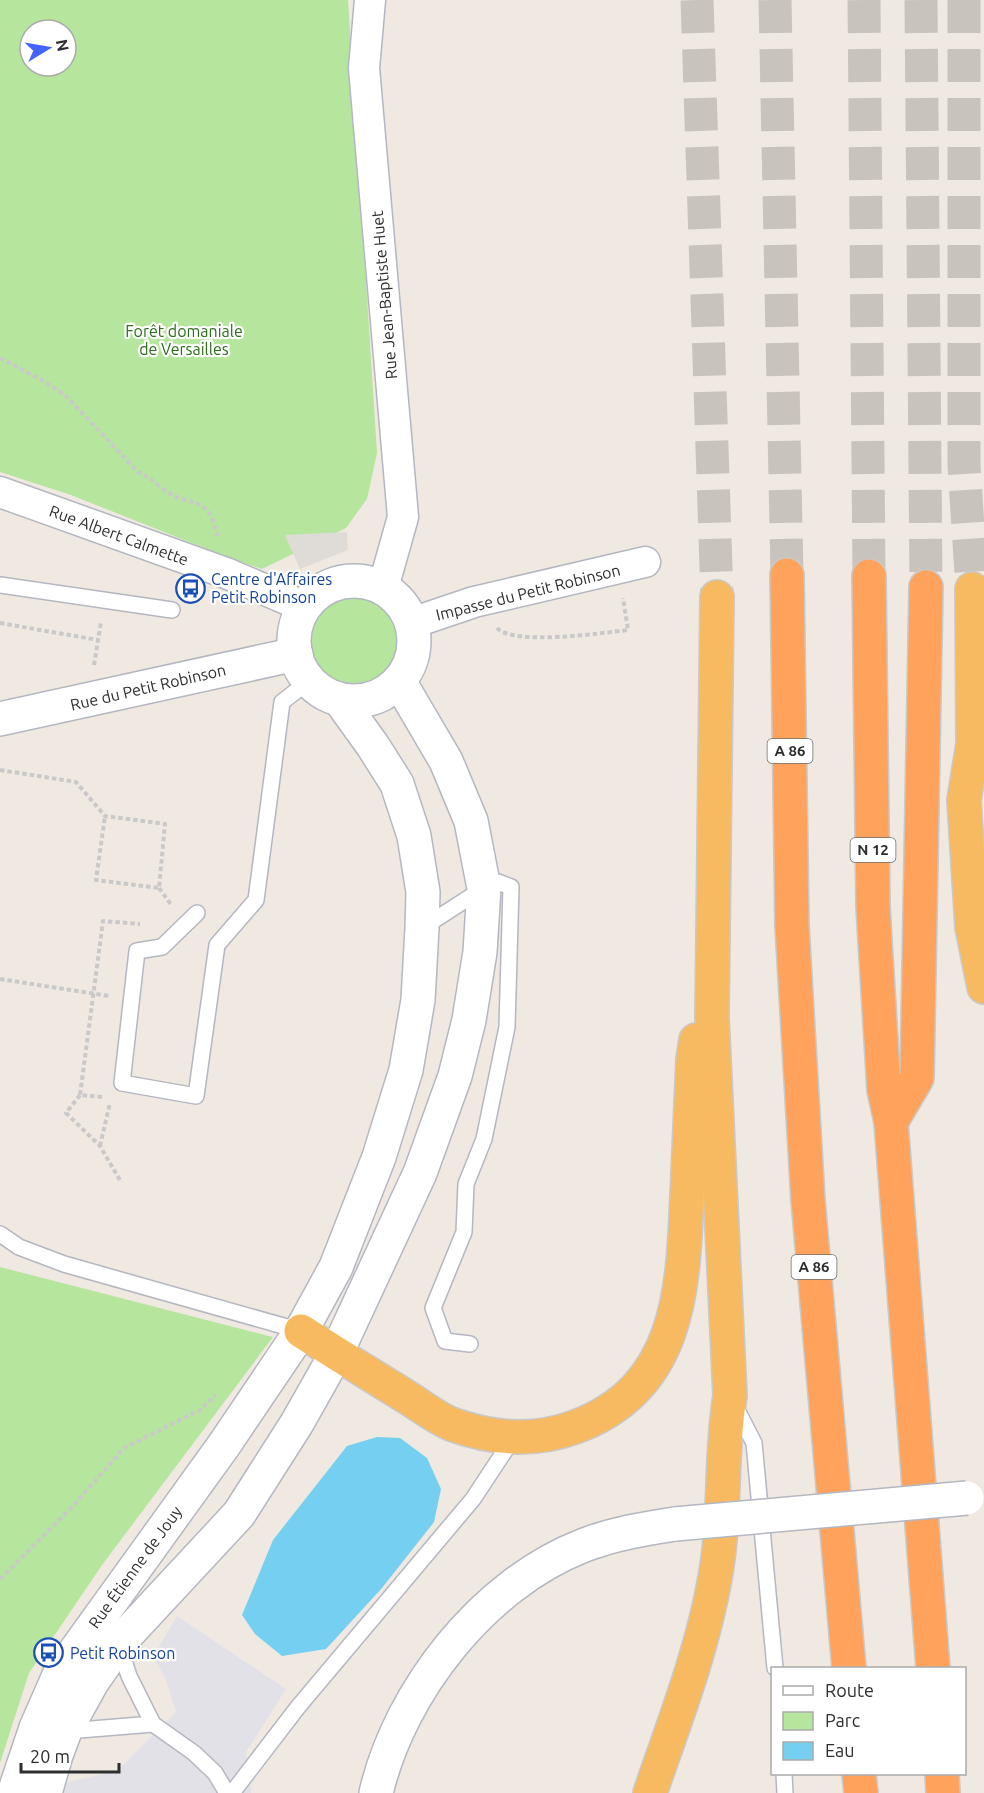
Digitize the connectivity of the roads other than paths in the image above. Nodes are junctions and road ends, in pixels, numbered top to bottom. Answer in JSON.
{"nodes":[{"id":1,"x":370,"y":0,"type":"edge"},
{"id":2,"x":0,"y":492,"type":"edge"},
{"id":3,"x":645,"y":562,"type":"dead end"},
{"id":4,"x":788,"y":575,"type":"tunnel mouth"},
{"id":5,"x":869,"y":576,"type":"tunnel mouth"},
{"id":6,"x":0,"y":585,"type":"edge"},
{"id":7,"x":926,"y":587,"type":"tunnel mouth"},
{"id":8,"x":383,"y":588,"type":"junction"},
{"id":9,"x":972,"y":589,"type":"tunnel mouth"},
{"id":10,"x":717,"y":597,"type":"tunnel mouth"},
{"id":11,"x":305,"y":607,"type":"junction"},
{"id":12,"x":172,"y":610,"type":"dead end"},
{"id":13,"x":412,"y":623,"type":"junction"},
{"id":14,"x":302,"y":668,"type":"junction"},
{"id":15,"x":399,"y":681,"type":"junction"},
{"id":16,"x":340,"y":699,"type":"junction"},
{"id":17,"x":0,"y":719,"type":"edge"},
{"id":18,"x":973,"y":744,"type":"junction"},
{"id":19,"x":984,"y":804,"type":"edge"},
{"id":20,"x":484,"y":888,"type":"junction"},
{"id":21,"x":197,"y":914,"type":"dead end"},
{"id":22,"x":422,"y":928,"type":"junction"},
{"id":23,"x":984,"y":987,"type":"edge"},
{"id":24,"x":712,"y":1017,"type":"junction"},
{"id":25,"x":891,"y":1122,"type":"junction"},
{"id":26,"x":0,"y":1234,"type":"edge"},
{"id":27,"x":301,"y":1331,"type":"junction"},
{"id":28,"x":470,"y":1344,"type":"dead end"},
{"id":29,"x":336,"y":1354,"type":"junction"},
{"id":30,"x":730,"y":1396,"type":"junction"},
{"id":31,"x":514,"y":1437,"type":"junction"},
{"id":32,"x":978,"y":1498,"type":"edge"},
{"id":33,"x":119,"y":1643,"type":"junction"},
{"id":34,"x":775,"y":1667,"type":"edge"},
{"id":35,"x":849,"y":1667,"type":"edge"},
{"id":36,"x":933,"y":1667,"type":"edge"},
{"id":37,"x":153,"y":1724,"type":"junction"},
{"id":38,"x":65,"y":1731,"type":"junction"},
{"id":39,"x":784,"y":1775,"type":"edge"},
{"id":40,"x":859,"y":1775,"type":"edge"},
{"id":41,"x":942,"y":1775,"type":"edge"},
{"id":42,"x":14,"y":1793,"type":"edge"},
{"id":43,"x":45,"y":1793,"type":"edge"},
{"id":44,"x":227,"y":1793,"type":"edge"},
{"id":45,"x":232,"y":1793,"type":"edge"},
{"id":46,"x":376,"y":1793,"type":"edge"},
{"id":47,"x":650,"y":1793,"type":"edge"},
{"id":48,"x":785,"y":1793,"type":"edge"},
{"id":49,"x":861,"y":1793,"type":"edge"},
{"id":50,"x":943,"y":1793,"type":"edge"}],
"edges":[{"from":1,"to":8,"type":"street","name":"Rue Jean-Baptiste Huet"},
{"from":2,"to":11,"type":"street","name":"Rue Albert Calmette"},
{"from":3,"to":13,"type":"street","name":"Impasse du Petit Robinson"},
{"from":4,"to":35,"type":"highway","number":"A 86"},
{"from":5,"to":25,"type":"highway","number":"N 12"},
{"from":6,"to":12,"type":"lane"},
{"from":7,"to":25,"type":"highway"},
{"from":8,"to":11,"type":"main road"},
{"from":8,"to":13,"type":"main road"},
{"from":9,"to":18,"type":"highway"},
{"from":10,"to":24,"type":"highway"},
{"from":11,"to":14,"type":"main road"},
{"from":13,"to":15,"type":"main road"},
{"from":14,"to":16,"type":"main road"},
{"from":14,"to":17,"type":"main road","name":"Rue du Petit Robinson"},
{"from":14,"to":21,"type":"lane"},
{"from":15,"to":16,"type":"main road"},
{"from":15,"to":20,"type":"main road"},
{"from":16,"to":22,"type":"main road","name":"Rue Étienne de Jouy"},
{"from":18,"to":19,"type":"highway"},
{"from":18,"to":23,"type":"highway"},
{"from":20,"to":22,"type":"lane"},
{"from":20,"to":28,"type":"lane"},
{"from":20,"to":29,"type":"main road"},
{"from":22,"to":27,"type":"main road","name":"Rue Étienne de Jouy"},
{"from":24,"to":30,"type":"highway"},
{"from":24,"to":31,"type":"highway"},
{"from":25,"to":36,"type":"highway"},
{"from":26,"to":27,"type":"lane"},
{"from":27,"to":29,"type":"highway"},
{"from":27,"to":42,"type":"main road","name":"Rue Étienne de Jouy"},
{"from":29,"to":31,"type":"highway"},
{"from":29,"to":33,"type":"main road"},
{"from":30,"to":34,"type":"lane"},
{"from":30,"to":47,"type":"highway"},
{"from":31,"to":45,"type":"lane"},
{"from":32,"to":46,"type":"main road","bridge":true},
{"from":33,"to":37,"type":"lane"},
{"from":33,"to":38,"type":"main road"},
{"from":37,"to":38,"type":"lane"},
{"from":37,"to":44,"type":"lane"},
{"from":38,"to":43,"type":"main road"},
{"from":39,"to":48,"type":"lane"},
{"from":40,"to":49,"type":"highway"},
{"from":41,"to":50,"type":"highway"}]}
